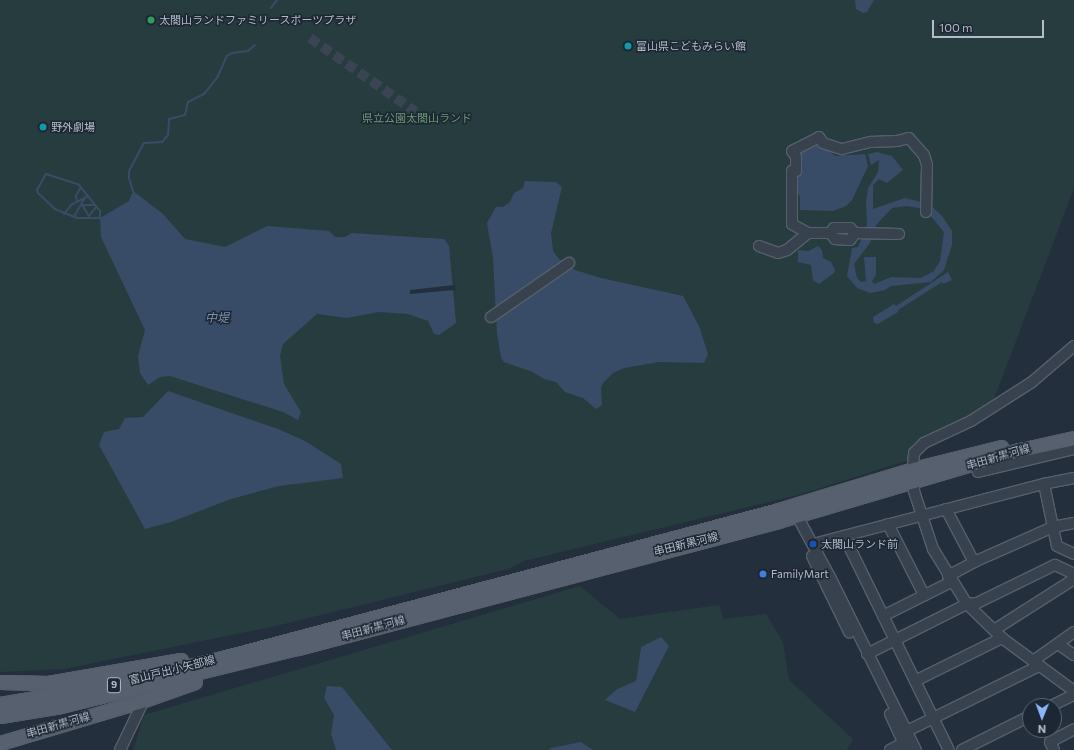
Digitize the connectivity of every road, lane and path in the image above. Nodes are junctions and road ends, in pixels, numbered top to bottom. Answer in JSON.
{"nodes":[{"id":1,"x":926,"y":212,"type":"dead end"},
{"id":2,"x":808,"y":233,"type":"junction"},
{"id":3,"x":899,"y":234,"type":"dead end"},
{"id":4,"x":758,"y":246,"type":"dead end"},
{"id":5,"x":569,"y":263,"type":"dead end"},
{"id":6,"x":491,"y":317,"type":"dead end"},
{"id":7,"x":1074,"y":346,"type":"edge"},
{"id":8,"x":1074,"y":428,"type":"edge"},
{"id":9,"x":1074,"y":438,"type":"edge"},
{"id":10,"x":1074,"y":449,"type":"edge"},
{"id":11,"x":978,"y":472,"type":"dead end"},
{"id":12,"x":913,"y":475,"type":"junction"},
{"id":13,"x":1074,"y":478,"type":"edge"},
{"id":14,"x":1044,"y":484,"type":"junction"},
{"id":15,"x":946,"y":509,"type":"junction"},
{"id":16,"x":791,"y":512,"type":"junction"},
{"id":17,"x":920,"y":516,"type":"junction"},
{"id":18,"x":1074,"y":523,"type":"edge"},
{"id":19,"x":888,"y":524,"type":"junction"},
{"id":20,"x":1054,"y":527,"type":"junction"},
{"id":21,"x":844,"y":536,"type":"junction"},
{"id":22,"x":813,"y":544,"type":"junction"},
{"id":23,"x":1074,"y":554,"type":"edge"},
{"id":24,"x":974,"y":562,"type":"junction"},
{"id":25,"x":1074,"y":574,"type":"edge"},
{"id":26,"x":950,"y":579,"type":"junction"},
{"id":27,"x":1074,"y":579,"type":"edge"},
{"id":28,"x":924,"y":595,"type":"junction"},
{"id":29,"x":967,"y":604,"type":"junction"},
{"id":30,"x":411,"y":606,"type":"junction"},
{"id":31,"x":883,"y":616,"type":"junction"},
{"id":32,"x":994,"y":630,"type":"junction"},
{"id":33,"x":852,"y":632,"type":"junction"},
{"id":34,"x":1074,"y":632,"type":"edge"},
{"id":35,"x":1002,"y":638,"type":"junction"},
{"id":36,"x":895,"y":641,"type":"junction"},
{"id":37,"x":1058,"y":644,"type":"junction"},
{"id":38,"x":298,"y":648,"type":"junction"},
{"id":39,"x":868,"y":654,"type":"junction"},
{"id":40,"x":1074,"y":655,"type":"edge"},
{"id":41,"x":224,"y":662,"type":"junction"},
{"id":42,"x":1036,"y":664,"type":"junction"},
{"id":43,"x":916,"y":681,"type":"junction"},
{"id":44,"x":0,"y":682,"type":"edge"},
{"id":45,"x":1074,"y":691,"type":"edge"},
{"id":46,"x":1074,"y":695,"type":"edge"},
{"id":47,"x":144,"y":700,"type":"junction"},
{"id":48,"x":1062,"y":701,"type":"edge"},
{"id":49,"x":0,"y":704,"type":"edge"},
{"id":50,"x":0,"y":716,"type":"edge"},
{"id":51,"x":933,"y":718,"type":"junction"},
{"id":52,"x":1022,"y":720,"type":"edge"},
{"id":53,"x":1074,"y":729,"type":"edge"},
{"id":54,"x":907,"y":731,"type":"junction"},
{"id":55,"x":0,"y":743,"type":"edge"},
{"id":56,"x":905,"y":746,"type":"edge"},
{"id":57,"x":120,"y":750,"type":"edge"},
{"id":58,"x":890,"y":750,"type":"edge"},
{"id":59,"x":916,"y":750,"type":"edge"},
{"id":60,"x":949,"y":750,"type":"edge"},
{"id":61,"x":962,"y":750,"type":"edge"},
{"id":62,"x":1054,"y":750,"type":"edge"}],
"edges":[{"from":1,"to":2,"type":"street"},
{"from":2,"to":3,"type":"street"},
{"from":2,"to":4,"type":"street"},
{"from":5,"to":6,"type":"street"},
{"from":7,"to":12,"type":"street"},
{"from":8,"to":12,"type":"main road","name":"串田新黒河線"},
{"from":9,"to":12,"type":"main road","name":"串田新黒河線"},
{"from":10,"to":11,"type":"street"},
{"from":12,"to":16,"type":"main road","name":"串田新黒河線"},
{"from":12,"to":17,"type":"street"},
{"from":13,"to":14,"type":"street"},
{"from":14,"to":15,"type":"street"},
{"from":14,"to":20,"type":"street"},
{"from":15,"to":17,"type":"street"},
{"from":15,"to":24,"type":"street"},
{"from":16,"to":22,"type":"street"},
{"from":16,"to":30,"type":"main road","name":"串田新黒河線"},
{"from":16,"to":33,"type":"street"},
{"from":16,"to":38,"type":"main road","name":"串田新黒河線"},
{"from":17,"to":19,"type":"street"},
{"from":17,"to":26,"type":"street"},
{"from":18,"to":20,"type":"street"},
{"from":19,"to":21,"type":"street"},
{"from":19,"to":28,"type":"street"},
{"from":20,"to":23,"type":"street"},
{"from":20,"to":24,"type":"street"},
{"from":21,"to":22,"type":"street"},
{"from":21,"to":31,"type":"street"},
{"from":22,"to":33,"type":"street"},
{"from":24,"to":26,"type":"street"},
{"from":25,"to":29,"type":"street"},
{"from":26,"to":28,"type":"street"},
{"from":26,"to":29,"type":"street"},
{"from":27,"to":32,"type":"street"},
{"from":28,"to":31,"type":"street"},
{"from":29,"to":32,"type":"street"},
{"from":29,"to":36,"type":"street"},
{"from":30,"to":41,"type":"main road","name":"串田新黒河線"},
{"from":30,"to":44,"type":"main road","name":"串田新黒河線"},
{"from":31,"to":36,"type":"street"},
{"from":32,"to":35,"type":"street"},
{"from":33,"to":39,"type":"street"},
{"from":33,"to":56,"type":"street"},
{"from":34,"to":37,"type":"street"},
{"from":35,"to":42,"type":"street"},
{"from":35,"to":43,"type":"street"},
{"from":36,"to":39,"type":"street"},
{"from":36,"to":43,"type":"street"},
{"from":37,"to":40,"type":"street"},
{"from":37,"to":42,"type":"street"},
{"from":38,"to":41,"type":"main road","name":"串田新黒河線"},
{"from":38,"to":47,"type":"main road","name":"串田新黒河線"},
{"from":39,"to":54,"type":"street"},
{"from":41,"to":49,"type":"main road","name":"富山戸出小矢部線","number":"9"},
{"from":41,"to":50,"type":"main road","name":"富山戸出小矢部線","number":"9"},
{"from":42,"to":45,"type":"street"},
{"from":42,"to":51,"type":"street"},
{"from":43,"to":51,"type":"street"},
{"from":46,"to":48,"type":"street"},
{"from":47,"to":55,"type":"main road","name":"串田新黒河線"},
{"from":47,"to":57,"type":"street"},
{"from":51,"to":54,"type":"street"},
{"from":51,"to":60,"type":"street"},
{"from":52,"to":61,"type":"street"},
{"from":53,"to":62,"type":"street"},
{"from":54,"to":59,"type":"street"},
{"from":56,"to":58,"type":"street"}]}
